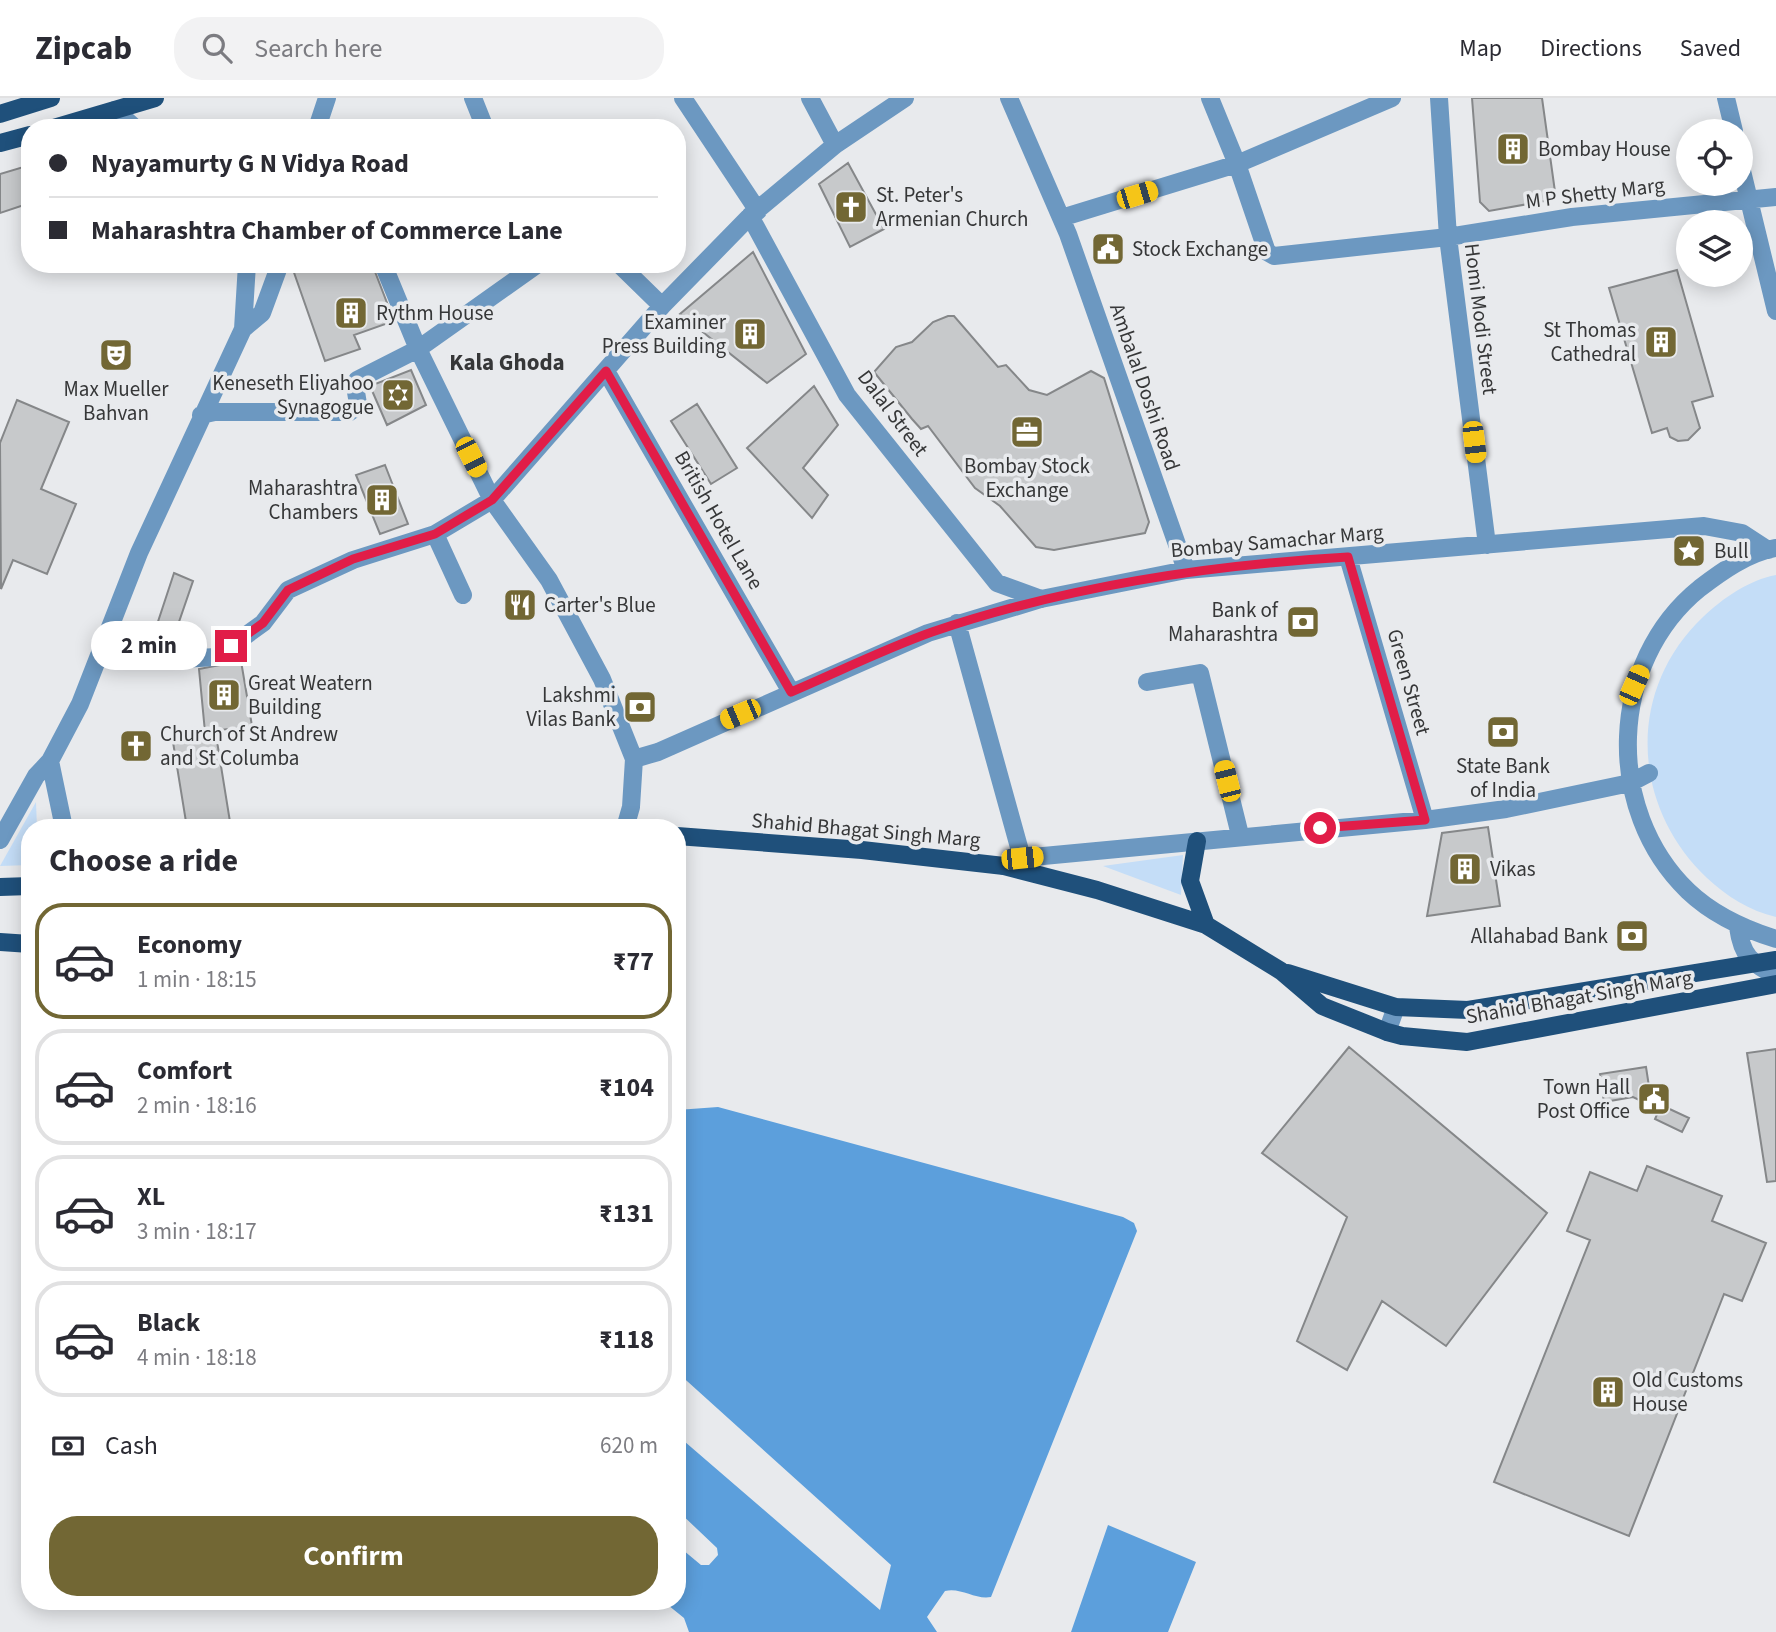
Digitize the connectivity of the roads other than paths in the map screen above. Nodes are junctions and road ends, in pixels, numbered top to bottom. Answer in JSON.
{"nodes":[{"id":1,"x":51,"y":98,"type":"edge"},
{"id":2,"x":155,"y":98,"type":"edge"},
{"id":3,"x":327,"y":98,"type":"edge"},
{"id":4,"x":473,"y":98,"type":"edge"},
{"id":5,"x":683,"y":98,"type":"edge"},
{"id":6,"x":810,"y":98,"type":"edge"},
{"id":7,"x":905,"y":98,"type":"edge"},
{"id":8,"x":1009,"y":98,"type":"edge"},
{"id":9,"x":1210,"y":98,"type":"edge"},
{"id":10,"x":1392,"y":98,"type":"edge"},
{"id":11,"x":1439,"y":98,"type":"edge"},
{"id":12,"x":1726,"y":98,"type":"edge"},
{"id":13,"x":115,"y":110,"type":"junction"},
{"id":14,"x":0,"y":114,"type":"edge"},
{"id":15,"x":84,"y":119,"type":"edge"},
{"id":16,"x":125,"y":119,"type":"edge"},
{"id":17,"x":320,"y":119,"type":"edge"},
{"id":18,"x":481,"y":119,"type":"edge"},
{"id":19,"x":1731,"y":119,"type":"edge"},
{"id":20,"x":21,"y":137,"type":"edge"},
{"id":21,"x":0,"y":143,"type":"edge"},
{"id":22,"x":835,"y":145,"type":"junction"},
{"id":23,"x":1237,"y":164,"type":"junction"},
{"id":24,"x":1776,"y":197,"type":"edge"},
{"id":25,"x":1748,"y":198,"type":"junction"},
{"id":26,"x":754,"y":214,"type":"junction"},
{"id":27,"x":1061,"y":218,"type":"junction"},
{"id":28,"x":1448,"y":237,"type":"junction"},
{"id":29,"x":246,"y":273,"type":"edge"},
{"id":30,"x":277,"y":273,"type":"edge"},
{"id":31,"x":387,"y":273,"type":"edge"},
{"id":32,"x":525,"y":273,"type":"edge"},
{"id":33,"x":628,"y":273,"type":"edge"},
{"id":34,"x":662,"y":306,"type":"junction"},
{"id":35,"x":1776,"y":311,"type":"edge"},
{"id":36,"x":243,"y":329,"type":"junction"},
{"id":37,"x":418,"y":349,"type":"junction"},
{"id":38,"x":606,"y":371,"type":"junction"},
{"id":39,"x":201,"y":415,"type":"junction"},
{"id":40,"x":492,"y":500,"type":"junction"},
{"id":41,"x":435,"y":534,"type":"junction"},
{"id":42,"x":1487,"y":545,"type":"junction"},
{"id":43,"x":1772,"y":549,"type":"edge"},
{"id":44,"x":1348,"y":557,"type":"junction"},
{"id":45,"x":1186,"y":570,"type":"junction"},
{"id":46,"x":463,"y":595,"type":"dead end"},
{"id":47,"x":1041,"y":599,"type":"junction"},
{"id":48,"x":957,"y":624,"type":"junction"},
{"id":49,"x":104,"y":651,"type":"junction"},
{"id":50,"x":1147,"y":682,"type":"dead end"},
{"id":51,"x":791,"y":692,"type":"junction"},
{"id":52,"x":634,"y":759,"type":"junction"},
{"id":53,"x":50,"y":761,"type":"junction"},
{"id":54,"x":1649,"y":774,"type":"dead end"},
{"id":55,"x":1630,"y":783,"type":"junction"},
{"id":56,"x":62,"y":819,"type":"edge"},
{"id":57,"x":628,"y":819,"type":"edge"},
{"id":58,"x":1425,"y":820,"type":"junction"},
{"id":59,"x":1240,"y":835,"type":"junction"},
{"id":60,"x":686,"y":837,"type":"edge"},
{"id":61,"x":0,"y":840,"type":"edge"},
{"id":62,"x":1197,"y":841,"type":"junction"},
{"id":63,"x":1022,"y":858,"type":"junction"},
{"id":64,"x":1004,"y":866,"type":"junction"},
{"id":65,"x":21,"y":886,"type":"edge"},
{"id":66,"x":0,"y":887,"type":"edge"},
{"id":67,"x":1206,"y":925,"type":"junction"},
{"id":68,"x":1738,"y":927,"type":"junction"},
{"id":69,"x":1776,"y":939,"type":"edge"},
{"id":70,"x":0,"y":942,"type":"edge"},
{"id":71,"x":21,"y":943,"type":"edge"},
{"id":72,"x":1776,"y":960,"type":"edge"},
{"id":73,"x":1753,"y":963,"type":"junction"},
{"id":74,"x":1281,"y":971,"type":"junction"},
{"id":75,"x":1776,"y":976,"type":"edge"},
{"id":76,"x":1776,"y":984,"type":"edge"},
{"id":77,"x":1396,"y":1007,"type":"junction"},
{"id":78,"x":1387,"y":1032,"type":"junction"}],
"edges":[{"from":1,"to":14,"type":"main road"},
{"from":2,"to":13,"type":"main road"},
{"from":3,"to":17,"type":"street"},
{"from":4,"to":18,"type":"street"},
{"from":5,"to":26,"type":"street","name":"Dalal Street"},
{"from":6,"to":22,"type":"street"},
{"from":7,"to":22,"type":"street"},
{"from":8,"to":27,"type":"street","name":"Ambalal Doshi Road"},
{"from":9,"to":23,"type":"street"},
{"from":10,"to":23,"type":"street"},
{"from":11,"to":28,"type":"street","name":"Homi Modi Street"},
{"from":12,"to":19,"type":"street"},
{"from":13,"to":15,"type":"main road"},
{"from":13,"to":16,"type":"street"},
{"from":20,"to":21,"type":"main road"},
{"from":22,"to":26,"type":"street"},
{"from":23,"to":27,"type":"street"},
{"from":23,"to":28,"type":"street","name":"M P Shetty Marg"},
{"from":24,"to":25,"type":"street","name":"M P Shetty Marg"},
{"from":25,"to":28,"type":"street","name":"M P Shetty Marg"},
{"from":25,"to":35,"type":"street"},
{"from":26,"to":34,"type":"street"},
{"from":26,"to":47,"type":"street","name":"Dalal Street"},
{"from":27,"to":45,"type":"street","name":"Ambalal Doshi Road"},
{"from":28,"to":42,"type":"street","name":"Homi Modi Street"},
{"from":29,"to":36,"type":"street"},
{"from":30,"to":36,"type":"street"},
{"from":31,"to":37,"type":"street"},
{"from":32,"to":37,"type":"street"},
{"from":33,"to":34,"type":"street"},
{"from":34,"to":38,"type":"street"},
{"from":36,"to":39,"type":"street"},
{"from":37,"to":39,"type":"street"},
{"from":37,"to":40,"type":"street"},
{"from":38,"to":40,"type":"street"},
{"from":38,"to":51,"type":"street","name":"British Hotel Lane"},
{"from":39,"to":49,"type":"street"},
{"from":40,"to":41,"type":"street"},
{"from":40,"to":52,"type":"street"},
{"from":41,"to":46,"type":"street"},
{"from":41,"to":49,"type":"street"},
{"from":42,"to":43,"type":"street","name":"Bombay Samachar Marg"},
{"from":42,"to":44,"type":"street","name":"Bombay Samachar Marg"},
{"from":43,"to":55,"type":"street"},
{"from":44,"to":45,"type":"street","name":"Bombay Samachar Marg"},
{"from":44,"to":58,"type":"street","name":"Green Street"},
{"from":45,"to":47,"type":"street","name":"Bombay Samachar Marg"},
{"from":47,"to":48,"type":"street","name":"Bombay Samachar Marg"},
{"from":48,"to":51,"type":"street","name":"Bombay Samachar Marg"},
{"from":48,"to":63,"type":"street"},
{"from":49,"to":53,"type":"street"},
{"from":50,"to":59,"type":"street"},
{"from":51,"to":52,"type":"street","name":"Bombay Samachar Marg"},
{"from":52,"to":57,"type":"street"},
{"from":53,"to":56,"type":"street"},
{"from":53,"to":61,"type":"street"},
{"from":54,"to":55,"type":"street"},
{"from":55,"to":58,"type":"street"},
{"from":55,"to":68,"type":"street"},
{"from":58,"to":59,"type":"street"},
{"from":59,"to":62,"type":"street"},
{"from":60,"to":64,"type":"main road","name":"Shahid Bhagat Singh Marg"},
{"from":62,"to":63,"type":"street"},
{"from":62,"to":67,"type":"main road"},
{"from":63,"to":64,"type":"street"},
{"from":64,"to":67,"type":"main road","name":"Shahid Bhagat Singh Marg"},
{"from":65,"to":66,"type":"main road"},
{"from":67,"to":74,"type":"main road","name":"Shahid Bhagat Singh Marg"},
{"from":68,"to":69,"type":"street"},
{"from":68,"to":73,"type":"street"},
{"from":70,"to":71,"type":"main road"},
{"from":72,"to":73,"type":"main road","name":"Shahid Bhagat Singh Marg"},
{"from":73,"to":75,"type":"street"},
{"from":73,"to":77,"type":"main road","name":"Shahid Bhagat Singh Marg"},
{"from":74,"to":77,"type":"main road","name":"Shahid Bhagat Singh Marg"},
{"from":74,"to":78,"type":"main road","name":"Shahid Bhagat Singh Marg"},
{"from":76,"to":78,"type":"main road","name":"Shahid Bhagat Singh Marg"},
{"from":77,"to":78,"type":"street"}]}
